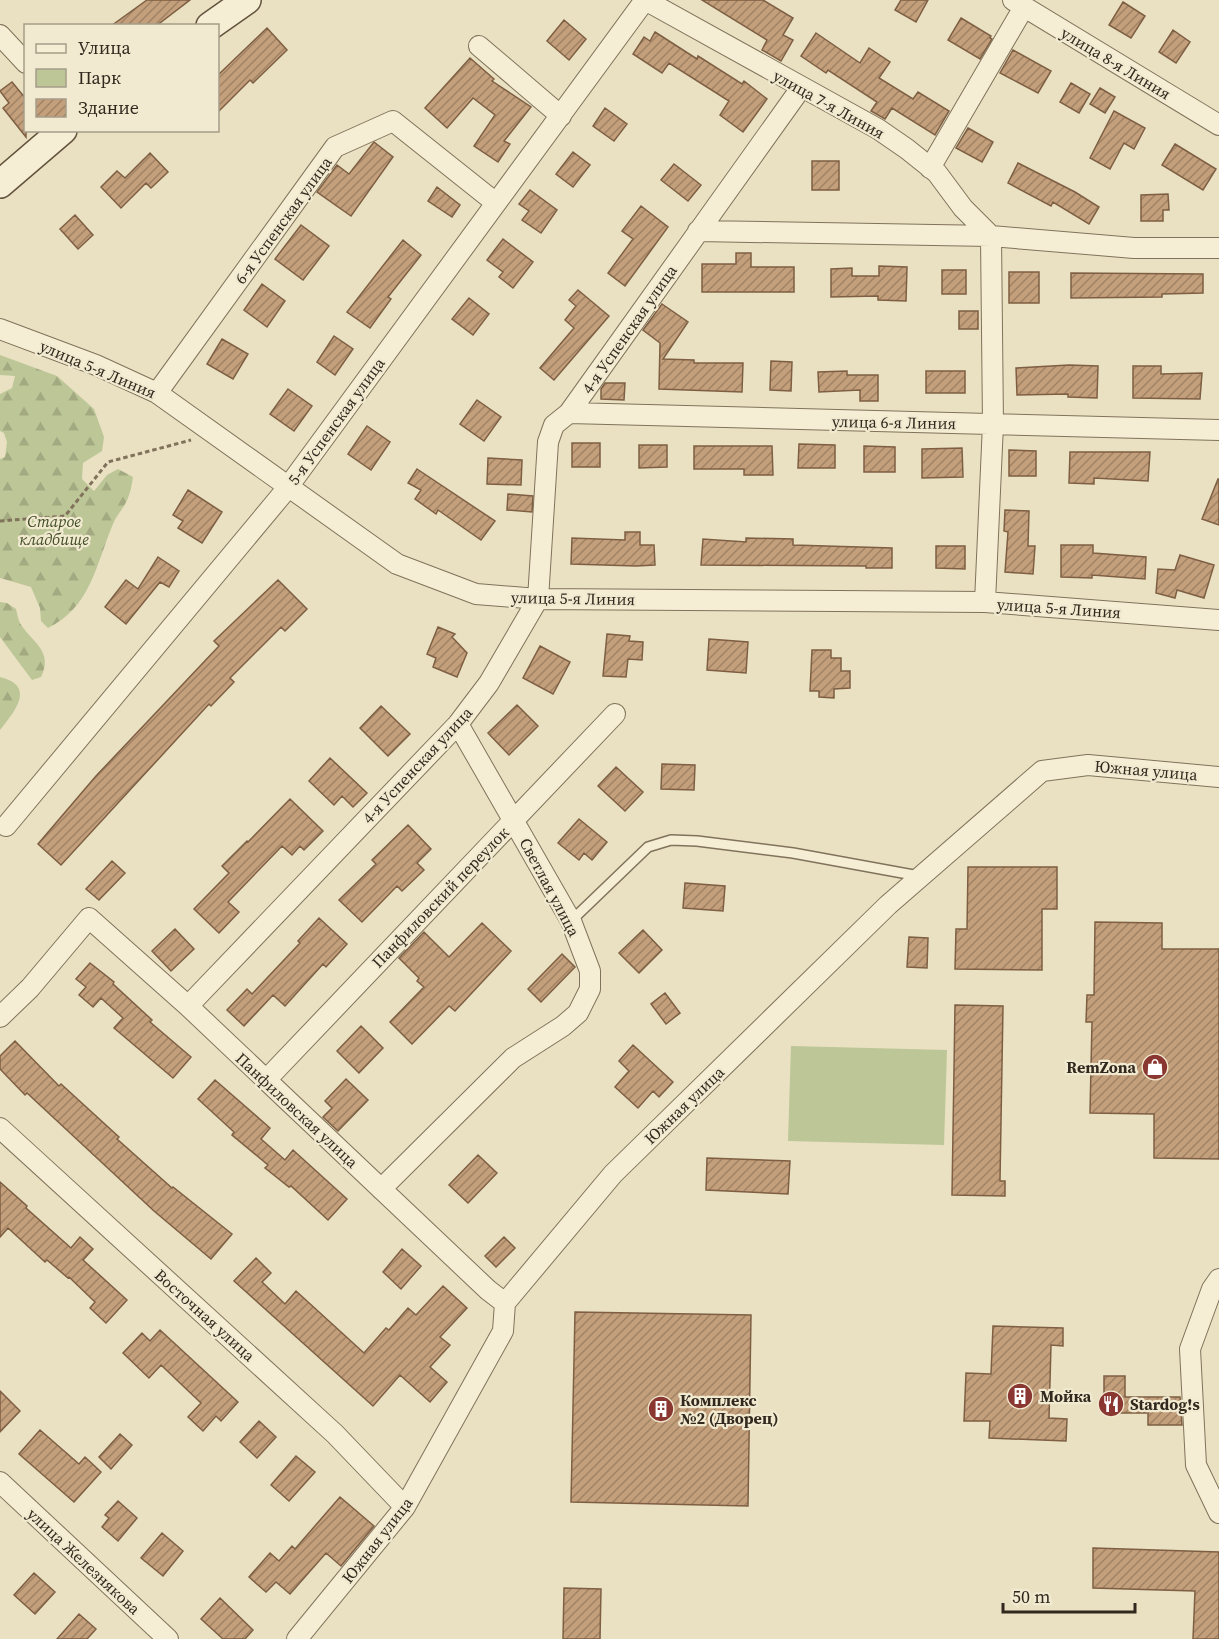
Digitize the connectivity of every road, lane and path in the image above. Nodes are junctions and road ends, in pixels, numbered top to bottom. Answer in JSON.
{"nodes":[{"id":1,"x":247,"y":0,"type":"edge"},
{"id":2,"x":645,"y":0,"type":"edge"},
{"id":3,"x":1018,"y":3,"type":"edge"},
{"id":4,"x":213,"y":24,"type":"edge"},
{"id":5,"x":0,"y":35,"type":"edge"},
{"id":6,"x":479,"y":46,"type":"dead end"},
{"id":7,"x":24,"y":61,"type":"edge"},
{"id":8,"x":801,"y":88,"type":"junction"},
{"id":9,"x":561,"y":116,"type":"junction"},
{"id":10,"x":1219,"y":125,"type":"edge"},
{"id":11,"x":61,"y":132,"type":"edge"},
{"id":12,"x":930,"y":168,"type":"junction"},
{"id":13,"x":0,"y":184,"type":"edge"},
{"id":14,"x":496,"y":203,"type":"junction"},
{"id":15,"x":698,"y":231,"type":"junction"},
{"id":16,"x":991,"y":236,"type":"junction"},
{"id":17,"x":1219,"y":248,"type":"edge"},
{"id":18,"x":0,"y":329,"type":"edge"},
{"id":19,"x":157,"y":393,"type":"junction"},
{"id":20,"x":569,"y":413,"type":"junction"},
{"id":21,"x":993,"y":424,"type":"junction"},
{"id":22,"x":1219,"y":430,"type":"edge"},
{"id":23,"x":200,"y":437,"type":"dead end"},
{"id":24,"x":289,"y":486,"type":"junction"},
{"id":25,"x":0,"y":521,"type":"edge"},
{"id":26,"x":538,"y":599,"type":"junction"},
{"id":27,"x":985,"y":602,"type":"junction"},
{"id":28,"x":1219,"y":620,"type":"edge"},
{"id":29,"x":615,"y":714,"type":"dead end"},
{"id":30,"x":458,"y":724,"type":"junction"},
{"id":31,"x":1219,"y":777,"type":"edge"},
{"id":32,"x":514,"y":820,"type":"junction"},
{"id":33,"x":6,"y":826,"type":"dead end"},
{"id":34,"x":921,"y":877,"type":"junction"},
{"id":35,"x":571,"y":921,"type":"junction"},
{"id":36,"x":188,"y":1006,"type":"junction"},
{"id":37,"x":0,"y":1017,"type":"edge"},
{"id":38,"x":266,"y":1080,"type":"junction"},
{"id":39,"x":0,"y":1128,"type":"edge"},
{"id":40,"x":381,"y":1189,"type":"junction"},
{"id":41,"x":1219,"y":1279,"type":"edge"},
{"id":42,"x":505,"y":1303,"type":"junction"},
{"id":43,"x":0,"y":1482,"type":"edge"},
{"id":44,"x":405,"y":1507,"type":"junction"},
{"id":45,"x":1219,"y":1513,"type":"edge"},
{"id":46,"x":168,"y":1639,"type":"edge"},
{"id":47,"x":297,"y":1639,"type":"edge"}],
"edges":[{"from":1,"to":4,"type":"street"},
{"from":2,"to":8,"type":"street","name":"улица 7-я Линия"},
{"from":2,"to":9,"type":"street","name":"5-я Успенская улица"},
{"from":3,"to":10,"type":"street","name":"улица 8-я Линия"},
{"from":3,"to":12,"type":"street"},
{"from":5,"to":7,"type":"street"},
{"from":6,"to":9,"type":"street"},
{"from":8,"to":12,"type":"street","name":"улица 7-я Линия"},
{"from":8,"to":15,"type":"street","name":"4-я Успенская улица"},
{"from":9,"to":14,"type":"street","name":"5-я Успенская улица"},
{"from":11,"to":13,"type":"street"},
{"from":12,"to":16,"type":"street","name":"улица 7-я Линия"},
{"from":14,"to":19,"type":"street","name":"6-я Успенская улица"},
{"from":14,"to":24,"type":"street","name":"5-я Успенская улица"},
{"from":15,"to":16,"type":"street"},
{"from":15,"to":20,"type":"street","name":"4-я Успенская улица"},
{"from":16,"to":17,"type":"street"},
{"from":16,"to":21,"type":"street"},
{"from":18,"to":19,"type":"street","name":"улица 5-я Линия"},
{"from":19,"to":24,"type":"street","name":"улица 5-я Линия"},
{"from":20,"to":21,"type":"street","name":"улица 6-я Линия"},
{"from":20,"to":26,"type":"street","name":"4-я Успенская улица"},
{"from":21,"to":22,"type":"street","name":"улица 6-я Линия"},
{"from":21,"to":27,"type":"street"},
{"from":23,"to":25,"type":"path"},
{"from":24,"to":26,"type":"street","name":"улица 5-я Линия"},
{"from":24,"to":33,"type":"street","name":"5-я Успенская улица"},
{"from":26,"to":27,"type":"street","name":"улица 5-я Линия"},
{"from":26,"to":30,"type":"street","name":"4-я Успенская улица"},
{"from":27,"to":28,"type":"street","name":"улица 5-я Линия"},
{"from":29,"to":32,"type":"street","name":"Панфиловский переулок"},
{"from":30,"to":32,"type":"street","name":"Светлая улица"},
{"from":30,"to":36,"type":"street","name":"4-я Успенская улица"},
{"from":31,"to":34,"type":"street","name":"Южная улица"},
{"from":32,"to":35,"type":"street","name":"Светлая улица"},
{"from":32,"to":38,"type":"street","name":"Панфиловский переулок"},
{"from":34,"to":35,"type":"lane"},
{"from":34,"to":42,"type":"street","name":"Южная улица"},
{"from":35,"to":40,"type":"street","name":"Светлая улица"},
{"from":36,"to":37,"type":"street","name":"Панфиловская улица"},
{"from":36,"to":38,"type":"street","name":"Панфиловская улица"},
{"from":38,"to":40,"type":"street","name":"Панфиловская улица"},
{"from":39,"to":44,"type":"street","name":"Восточная улица"},
{"from":40,"to":42,"type":"street","name":"Панфиловская улица"},
{"from":41,"to":45,"type":"street"},
{"from":42,"to":44,"type":"street","name":"Южная улица"},
{"from":43,"to":46,"type":"street","name":"улица Железнякова"},
{"from":44,"to":47,"type":"street","name":"Южная улица"}]}
